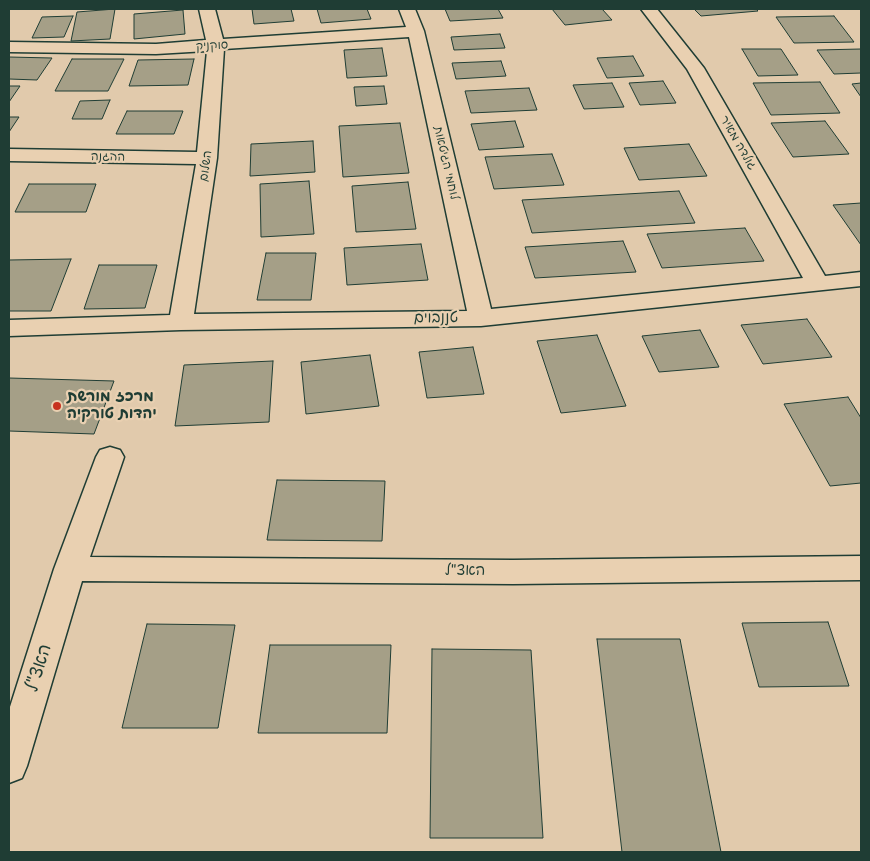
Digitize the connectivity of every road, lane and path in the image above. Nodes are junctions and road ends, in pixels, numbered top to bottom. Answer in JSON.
{"nodes":[{"id":1,"x":207,"y":9,"type":"edge"},
{"id":2,"x":407,"y":9,"type":"edge"},
{"id":3,"x":649,"y":9,"type":"edge"},
{"id":4,"x":416,"y":32,"type":"junction"},
{"id":5,"x":216,"y":46,"type":"junction"},
{"id":6,"x":9,"y":47,"type":"edge"},
{"id":7,"x":9,"y":155,"type":"edge"},
{"id":8,"x":207,"y":158,"type":"junction"},
{"id":9,"x":861,"y":279,"type":"edge"},
{"id":10,"x":818,"y":284,"type":"junction"},
{"id":11,"x":481,"y":318,"type":"junction"},
{"id":12,"x":181,"y":322,"type":"junction"},
{"id":13,"x":9,"y":328,"type":"edge"},
{"id":14,"x":110,"y":457,"type":"dead end"},
{"id":15,"x":861,"y":568,"type":"edge"},
{"id":16,"x":70,"y":569,"type":"junction"},
{"id":17,"x":9,"y":766,"type":"edge"}],
"edges":[{"from":1,"to":5,"type":"street","name":"השלום"},
{"from":2,"to":4,"type":"street","name":"לוחמי הגיטאות"},
{"from":3,"to":10,"type":"street","name":"גולדה מאיר"},
{"from":4,"to":5,"type":"street","name":"סוקניק"},
{"from":4,"to":11,"type":"street","name":"לוחמי הגיטאות"},
{"from":5,"to":6,"type":"street","name":"סוקניק"},
{"from":5,"to":8,"type":"street","name":"השלום"},
{"from":7,"to":8,"type":"street","name":"ההגנה"},
{"from":8,"to":12,"type":"street","name":"השלום"},
{"from":9,"to":10,"type":"street","name":"טננבוים"},
{"from":10,"to":11,"type":"street","name":"טננבוים"},
{"from":11,"to":12,"type":"street","name":"טננבוים"},
{"from":12,"to":13,"type":"street","name":"טננבוים"},
{"from":14,"to":16,"type":"street","name":"האצ\"ל"},
{"from":15,"to":16,"type":"street","name":"האצ\"ל"},
{"from":16,"to":17,"type":"street","name":"האצ\"ל"}]}
